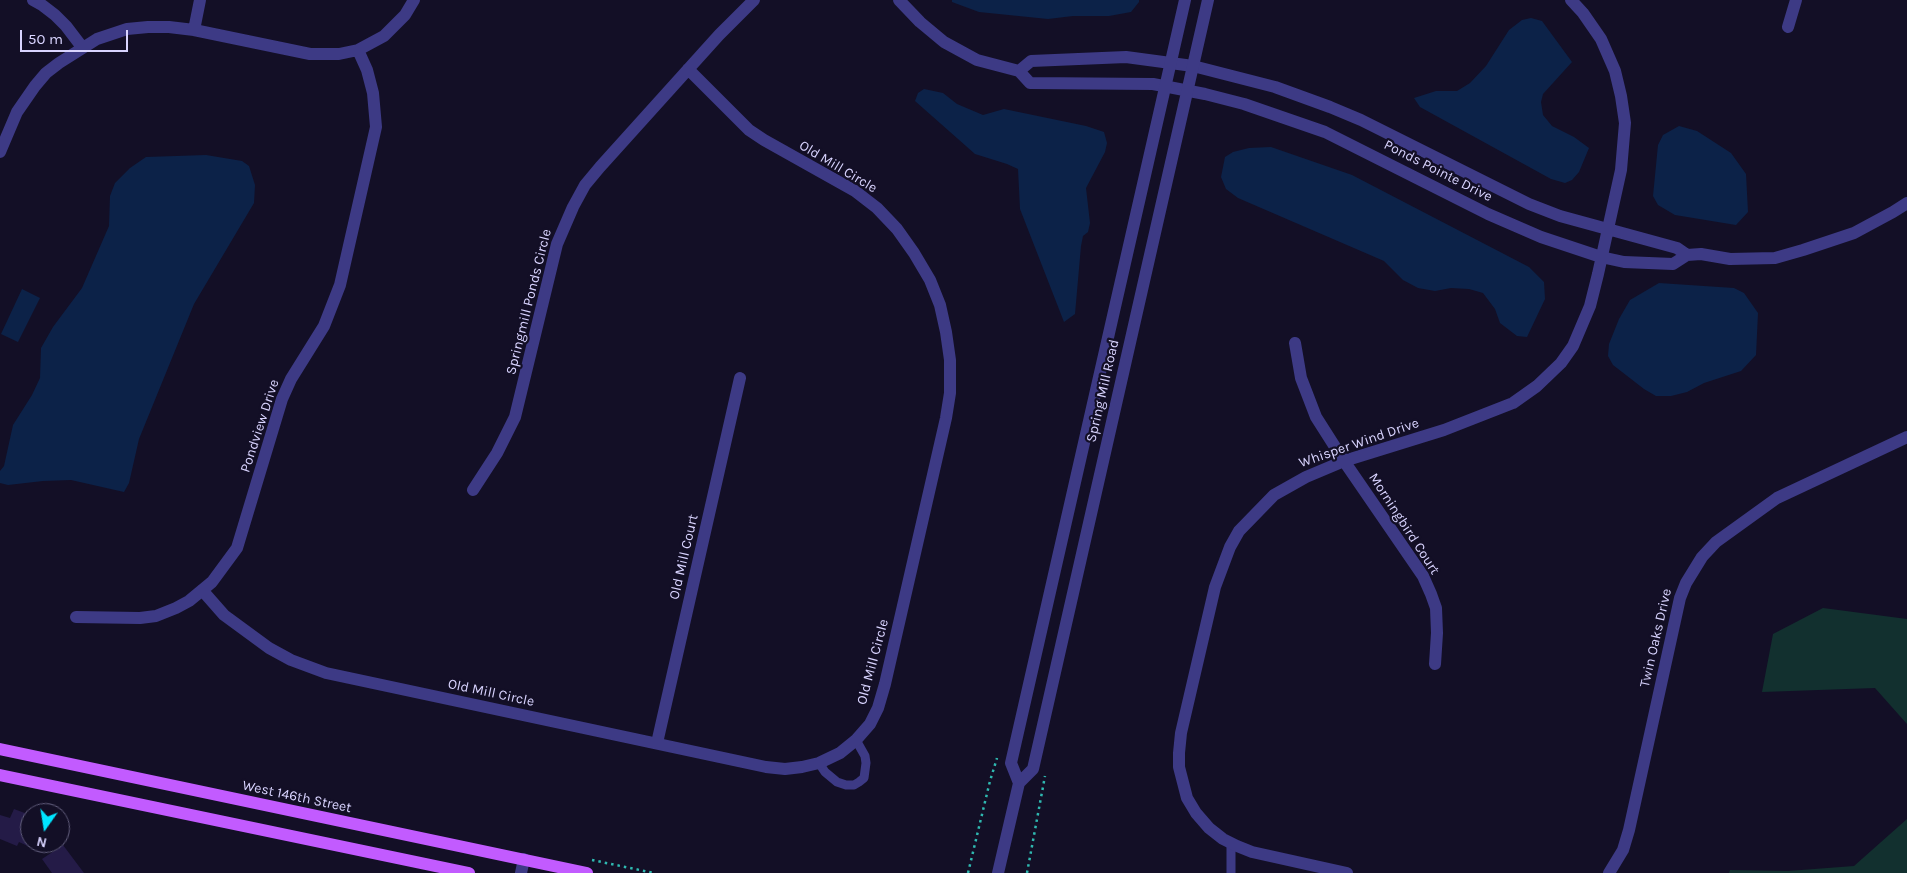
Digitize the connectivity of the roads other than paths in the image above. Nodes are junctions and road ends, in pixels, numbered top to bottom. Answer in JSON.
{"nodes":[{"id":1,"x":33,"y":0,"type":"edge"},
{"id":2,"x":200,"y":0,"type":"edge"},
{"id":3,"x":414,"y":0,"type":"edge"},
{"id":4,"x":754,"y":0,"type":"edge"},
{"id":5,"x":899,"y":0,"type":"edge"},
{"id":6,"x":1185,"y":0,"type":"edge"},
{"id":7,"x":1208,"y":0,"type":"edge"},
{"id":8,"x":1571,"y":0,"type":"edge"},
{"id":9,"x":1796,"y":0,"type":"edge"},
{"id":10,"x":1788,"y":27,"type":"dead end"},
{"id":11,"x":194,"y":30,"type":"junction"},
{"id":12,"x":82,"y":47,"type":"junction"},
{"id":13,"x":358,"y":50,"type":"junction"},
{"id":14,"x":1182,"y":65,"type":"junction"},
{"id":15,"x":688,"y":69,"type":"junction"},
{"id":16,"x":1019,"y":71,"type":"junction"},
{"id":17,"x":1176,"y":88,"type":"junction"},
{"id":18,"x":0,"y":152,"type":"edge"},
{"id":19,"x":1907,"y":203,"type":"edge"},
{"id":20,"x":1607,"y":229,"type":"junction"},
{"id":21,"x":1687,"y":255,"type":"junction"},
{"id":22,"x":1601,"y":257,"type":"junction"},
{"id":23,"x":1295,"y":343,"type":"dead end"},
{"id":24,"x":740,"y":378,"type":"dead end"},
{"id":25,"x":1907,"y":437,"type":"edge"},
{"id":26,"x":1344,"y":462,"type":"junction"},
{"id":27,"x":473,"y":490,"type":"dead end"},
{"id":28,"x":202,"y":590,"type":"junction"},
{"id":29,"x":76,"y":617,"type":"dead end"},
{"id":30,"x":1434,"y":664,"type":"dead end"},
{"id":31,"x":856,"y":740,"type":"junction"},
{"id":32,"x":657,"y":743,"type":"junction"},
{"id":33,"x":0,"y":749,"type":"edge"},
{"id":34,"x":820,"y":763,"type":"junction"},
{"id":35,"x":0,"y":775,"type":"edge"},
{"id":36,"x":1019,"y":783,"type":"junction"},
{"id":37,"x":1231,"y":843,"type":"junction"},
{"id":38,"x":524,"y":860,"type":"junction"},
{"id":39,"x":469,"y":873,"type":"edge"},
{"id":40,"x":521,"y":873,"type":"edge"},
{"id":41,"x":588,"y":873,"type":"edge"},
{"id":42,"x":998,"y":873,"type":"edge"},
{"id":43,"x":1231,"y":873,"type":"edge"},
{"id":44,"x":1347,"y":873,"type":"edge"},
{"id":45,"x":1609,"y":873,"type":"edge"}],
"edges":[{"from":1,"to":12,"type":"street"},
{"from":2,"to":11,"type":"street"},
{"from":3,"to":13,"type":"street"},
{"from":4,"to":15,"type":"street","name":"Springmill Ponds Circle"},
{"from":5,"to":16,"type":"street","name":"Ponds Pointe Drive"},
{"from":6,"to":14,"type":"street","name":"Spring Mill Road"},
{"from":7,"to":14,"type":"street","name":"Spring Mill Road"},
{"from":8,"to":20,"type":"street","name":"Whisper Wind Drive"},
{"from":9,"to":10,"type":"street"},
{"from":11,"to":12,"type":"street"},
{"from":11,"to":13,"type":"street"},
{"from":12,"to":18,"type":"street"},
{"from":13,"to":28,"type":"street","name":"Pondview Drive"},
{"from":14,"to":16,"type":"street","name":"Ponds Pointe Drive"},
{"from":14,"to":17,"type":"street","name":"Spring Mill Road"},
{"from":14,"to":17,"type":"street","name":"Spring Mill Road"},
{"from":14,"to":20,"type":"street","name":"Ponds Pointe Drive"},
{"from":15,"to":27,"type":"street","name":"Springmill Ponds Circle"},
{"from":15,"to":31,"type":"street","name":"Old Mill Circle"},
{"from":16,"to":17,"type":"street","name":"Ponds Pointe Drive"},
{"from":17,"to":22,"type":"street","name":"Ponds Pointe Drive"},
{"from":17,"to":36,"type":"street","name":"Spring Mill Road"},
{"from":17,"to":36,"type":"street","name":"Spring Mill Road"},
{"from":19,"to":21,"type":"street","name":"Ponds Pointe Drive"},
{"from":20,"to":21,"type":"street","name":"Ponds Pointe Drive"},
{"from":20,"to":22,"type":"street","name":"Whisper Wind Drive"},
{"from":21,"to":22,"type":"street","name":"Ponds Pointe Drive"},
{"from":22,"to":26,"type":"street","name":"Whisper Wind Drive"},
{"from":23,"to":26,"type":"street","name":"Morningbird Court"},
{"from":24,"to":32,"type":"street","name":"Old Mill Court"},
{"from":25,"to":45,"type":"street","name":"Twin Oaks Drive"},
{"from":26,"to":30,"type":"street","name":"Morningbird Court"},
{"from":26,"to":37,"type":"street","name":"Whisper Wind Drive"},
{"from":28,"to":29,"type":"street","name":"Pondview Drive"},
{"from":28,"to":32,"type":"street","name":"Old Mill Circle"},
{"from":31,"to":34,"type":"street","name":"Old Mill Circle"},
{"from":31,"to":34,"type":"lane"},
{"from":32,"to":34,"type":"street","name":"Old Mill Circle"},
{"from":33,"to":38,"type":"main road","name":"West 146th Street"},
{"from":35,"to":39,"type":"main road"},
{"from":36,"to":42,"type":"street","name":"Spring Mill Road"},
{"from":37,"to":43,"type":"lane"},
{"from":37,"to":44,"type":"street","name":"Whisper Wind Drive"},
{"from":38,"to":40,"type":"street"},
{"from":38,"to":41,"type":"main road","name":"West 146th Street"}]}
